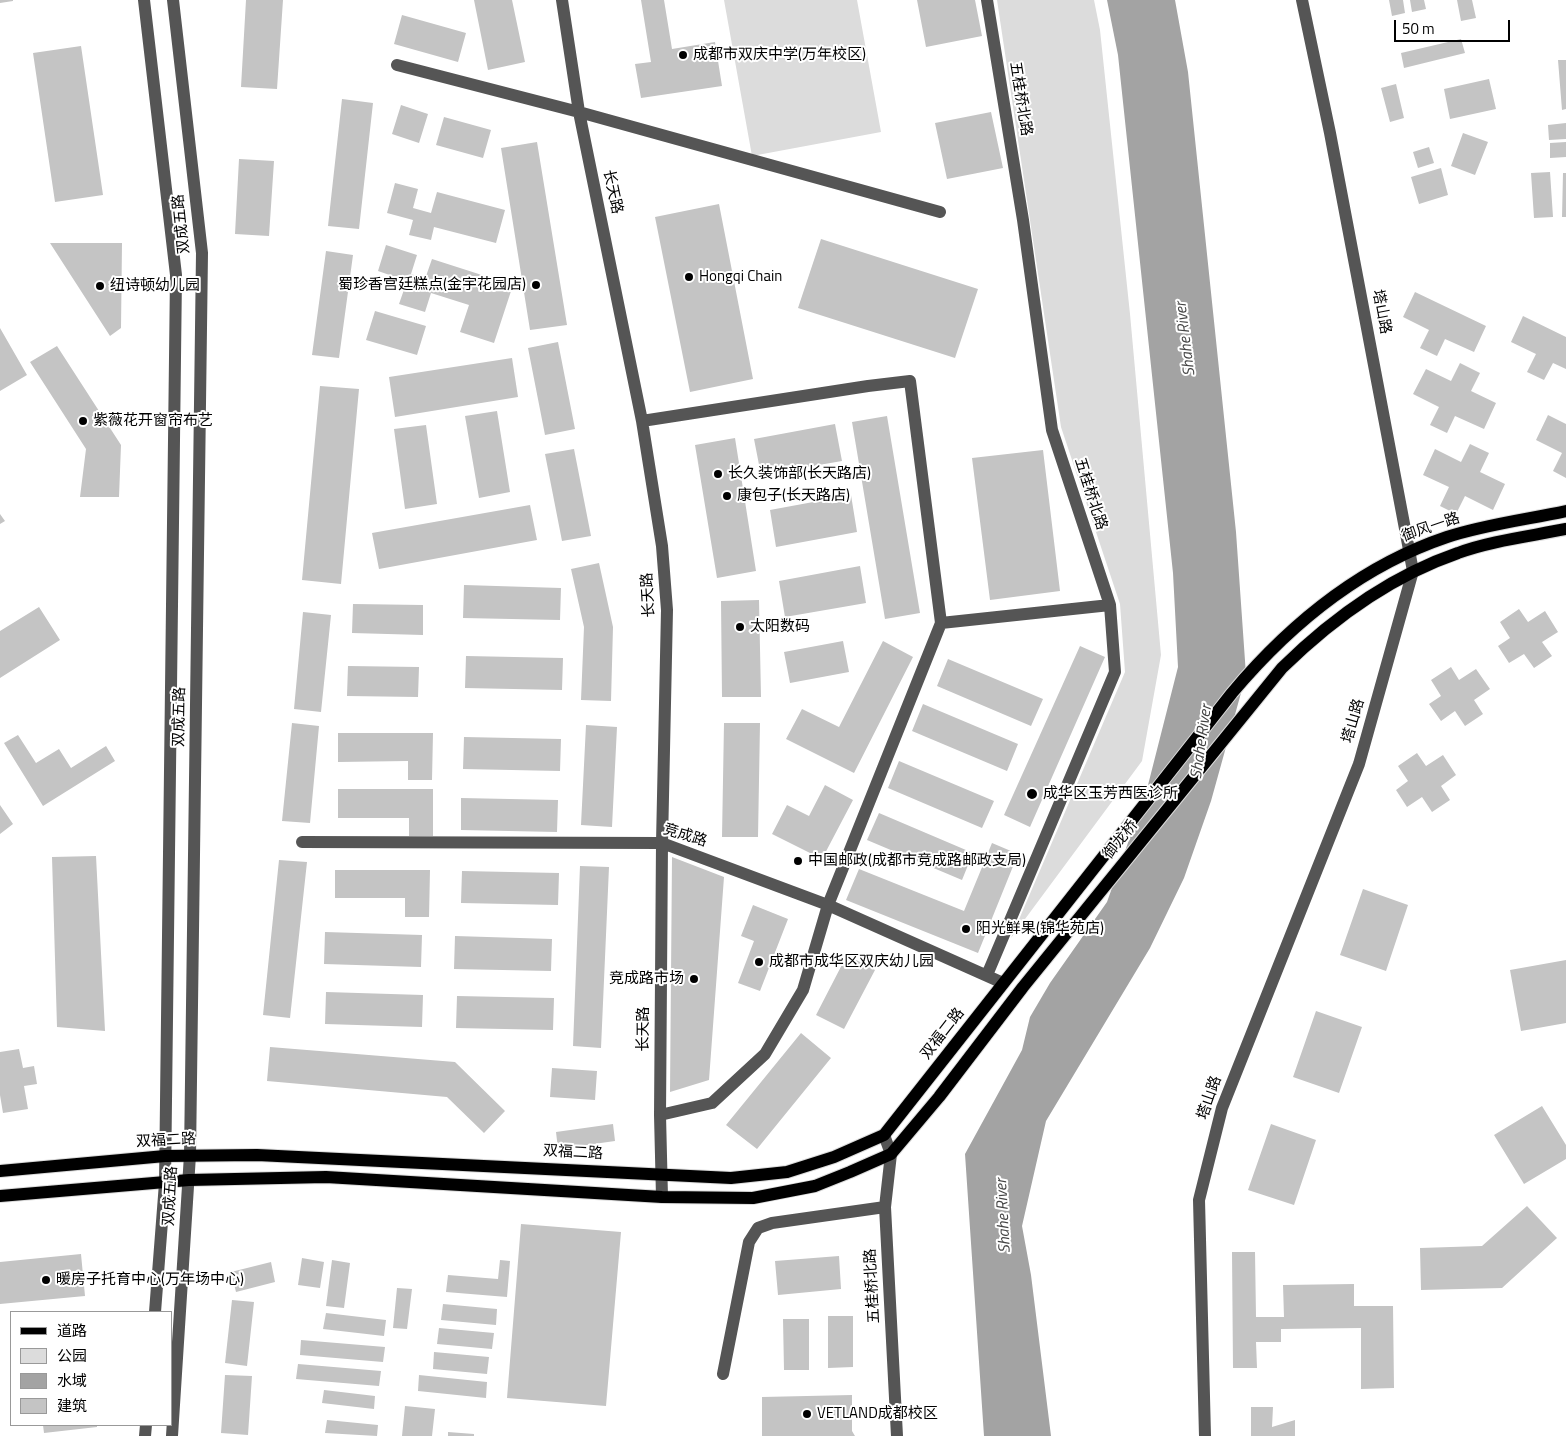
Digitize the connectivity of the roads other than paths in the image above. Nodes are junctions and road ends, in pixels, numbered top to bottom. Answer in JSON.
{"nodes":[{"id":1,"x":144,"y":0,"type":"edge"},
{"id":2,"x":173,"y":0,"type":"edge"},
{"id":3,"x":562,"y":0,"type":"edge"},
{"id":4,"x":987,"y":0,"type":"edge"},
{"id":5,"x":1302,"y":0,"type":"edge"},
{"id":6,"x":396,"y":65,"type":"dead end"},
{"id":7,"x":579,"y":112,"type":"junction"},
{"id":8,"x":940,"y":212,"type":"dead end"},
{"id":9,"x":642,"y":421,"type":"junction"},
{"id":10,"x":1566,"y":511,"type":"edge"},
{"id":11,"x":1566,"y":529,"type":"edge"},
{"id":12,"x":1410,"y":551,"type":"junction"},
{"id":13,"x":1413,"y":571,"type":"junction"},
{"id":14,"x":1110,"y":605,"type":"junction"},
{"id":15,"x":1320,"y":606,"type":"joint"},
{"id":16,"x":941,"y":622,"type":"junction"},
{"id":17,"x":302,"y":842,"type":"dead end"},
{"id":18,"x":662,"y":843,"type":"junction"},
{"id":19,"x":828,"y":905,"type":"junction"},
{"id":20,"x":1040,"y":935,"type":"joint"},
{"id":21,"x":987,"y":975,"type":"junction"},
{"id":22,"x":1003,"y":984,"type":"junction"},
{"id":23,"x":660,"y":1115,"type":"junction"},
{"id":24,"x":884,"y":1135,"type":"junction"},
{"id":25,"x":891,"y":1154,"type":"junction"},
{"id":26,"x":190,"y":1155,"type":"junction"},
{"id":27,"x":165,"y":1156,"type":"junction"},
{"id":28,"x":0,"y":1171,"type":"edge"},
{"id":29,"x":662,"y":1174,"type":"junction"},
{"id":30,"x":189,"y":1180,"type":"junction"},
{"id":31,"x":166,"y":1183,"type":"junction"},
{"id":32,"x":0,"y":1196,"type":"edge"},
{"id":33,"x":662,"y":1197,"type":"junction"},
{"id":34,"x":885,"y":1207,"type":"junction"},
{"id":35,"x":155,"y":1311,"type":"edge"},
{"id":36,"x":723,"y":1374,"type":"dead end"},
{"id":37,"x":172,"y":1436,"type":"edge"},
{"id":38,"x":897,"y":1436,"type":"edge"},
{"id":39,"x":1206,"y":1436,"type":"edge"}],
"edges":[{"from":1,"to":27,"type":"street","name":"双成五路"},
{"from":2,"to":26,"type":"street","name":"双成五路"},
{"from":3,"to":7,"type":"street","name":"长天路"},
{"from":4,"to":14,"type":"street","name":"五桂桥北路"},
{"from":5,"to":12,"type":"street","name":"塔山路"},
{"from":6,"to":7,"type":"street"},
{"from":7,"to":8,"type":"street"},
{"from":7,"to":9,"type":"street","name":"长天路"},
{"from":9,"to":16,"type":"street"},
{"from":9,"to":18,"type":"street","name":"长天路"},
{"from":10,"to":12,"type":"main road","name":"御风一路"},
{"from":11,"to":13,"type":"main road"},
{"from":12,"to":13,"type":"street","name":"塔山路"},
{"from":12,"to":15,"type":"main road","name":"御风一路"},
{"from":13,"to":25,"type":"main road","name":"御龙桥"},
{"from":13,"to":39,"type":"street","name":"塔山路"},
{"from":14,"to":16,"type":"street"},
{"from":14,"to":21,"type":"street","name":"五桂桥北路"},
{"from":15,"to":20,"type":"main road","name":"御龙桥"},
{"from":16,"to":19,"type":"street"},
{"from":17,"to":18,"type":"street","name":"竞成路"},
{"from":18,"to":19,"type":"street","name":"竞成路"},
{"from":18,"to":23,"type":"street","name":"长天路"},
{"from":19,"to":21,"type":"street","name":"竞成路"},
{"from":19,"to":23,"type":"street"},
{"from":20,"to":22,"type":"main road","name":"双福二路"},
{"from":21,"to":22,"type":"street","name":"竞成路"},
{"from":22,"to":24,"type":"main road","name":"双福二路"},
{"from":23,"to":29,"type":"street","name":"长天路"},
{"from":24,"to":25,"type":"street","name":"五桂桥北路"},
{"from":24,"to":29,"type":"main road","name":"双福二路"},
{"from":25,"to":33,"type":"main road"},
{"from":25,"to":34,"type":"street","name":"五桂桥北路"},
{"from":26,"to":27,"type":"main road","name":"双福二路"},
{"from":26,"to":29,"type":"main road","name":"双福二路"},
{"from":26,"to":30,"type":"street","name":"双成五路"},
{"from":27,"to":28,"type":"main road","name":"双福二路"},
{"from":27,"to":31,"type":"street","name":"双成五路"},
{"from":29,"to":33,"type":"street","name":"长天路"},
{"from":30,"to":31,"type":"main road"},
{"from":30,"to":33,"type":"main road"},
{"from":30,"to":37,"type":"street","name":"双成五路"},
{"from":31,"to":32,"type":"main road"},
{"from":31,"to":35,"type":"street","name":"双成五路"},
{"from":34,"to":36,"type":"street"},
{"from":34,"to":38,"type":"street","name":"五桂桥北路"}]}
